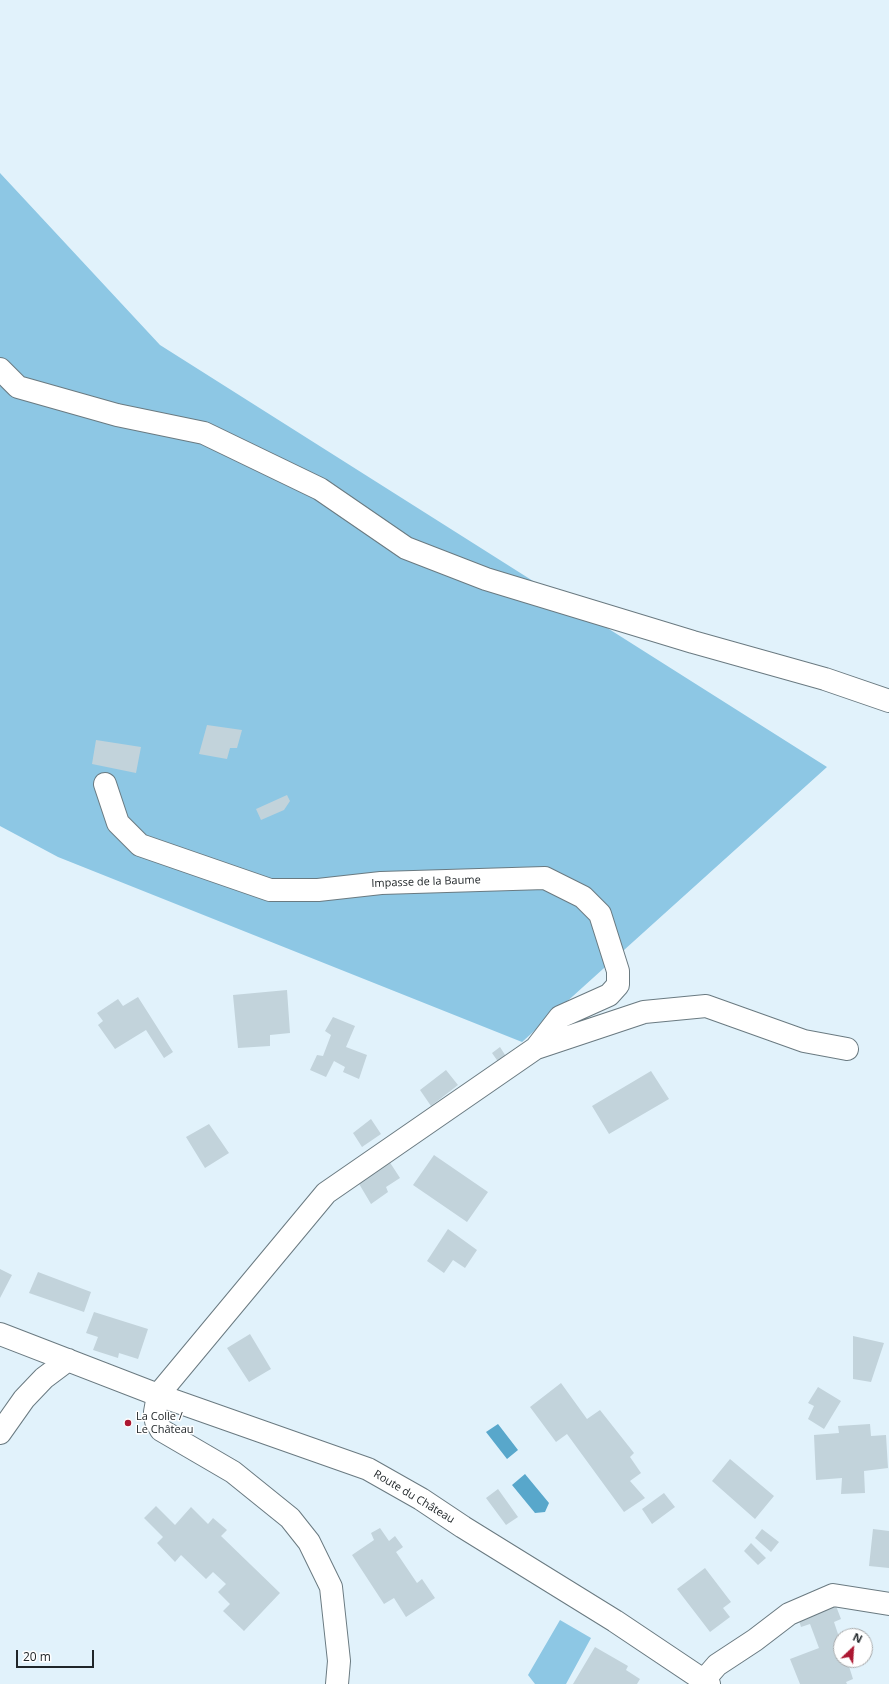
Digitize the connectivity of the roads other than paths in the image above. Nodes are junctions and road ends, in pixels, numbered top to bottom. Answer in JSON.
{"nodes":[{"id":1,"x":0,"y":369,"type":"edge"},
{"id":2,"x":889,"y":701,"type":"edge"},
{"id":3,"x":105,"y":784,"type":"dead end"},
{"id":4,"x":536,"y":1048,"type":"junction"},
{"id":5,"x":847,"y":1049,"type":"dead end"},
{"id":6,"x":0,"y":1334,"type":"edge"},
{"id":7,"x":68,"y":1360,"type":"junction"},
{"id":8,"x":158,"y":1395,"type":"junction"},
{"id":9,"x":0,"y":1432,"type":"edge"},
{"id":10,"x":889,"y":1604,"type":"edge"},
{"id":11,"x":706,"y":1682,"type":"edge"},
{"id":12,"x":336,"y":1684,"type":"edge"}],
"edges":[{"from":1,"to":2,"type":"street"},
{"from":3,"to":4,"type":"street","name":"Impasse de la Baume"},
{"from":4,"to":5,"type":"street"},
{"from":4,"to":8,"type":"street"},
{"from":6,"to":7,"type":"street","name":"Route du Château"},
{"from":7,"to":8,"type":"street","name":"Route du Château"},
{"from":7,"to":9,"type":"street"},
{"from":8,"to":11,"type":"street","name":"Route du Château"},
{"from":8,"to":12,"type":"street"},
{"from":10,"to":11,"type":"street"}]}
